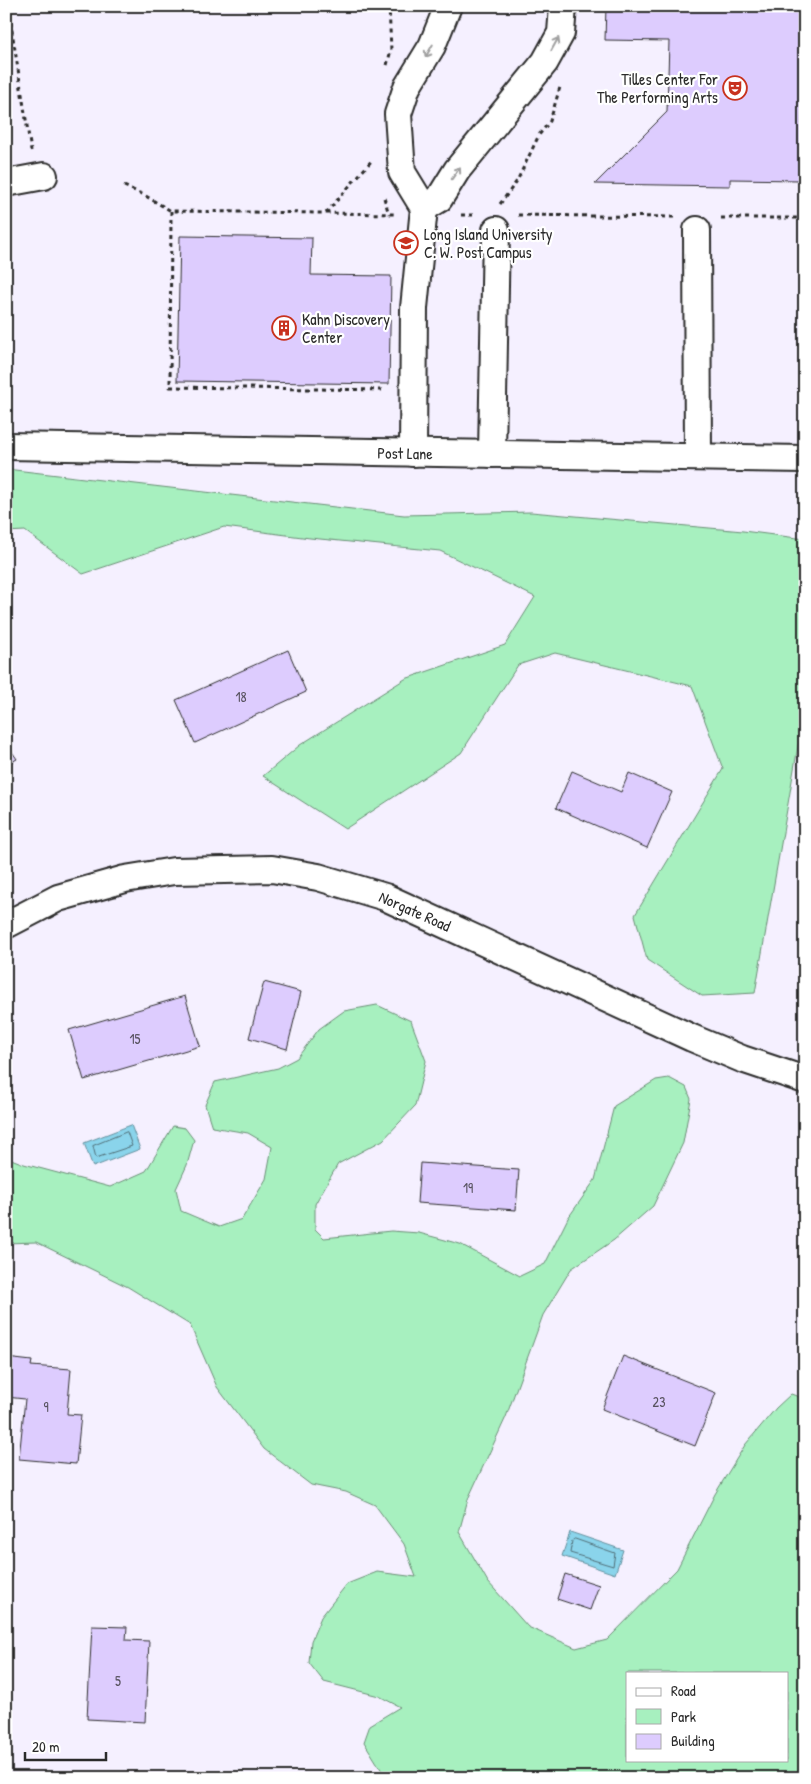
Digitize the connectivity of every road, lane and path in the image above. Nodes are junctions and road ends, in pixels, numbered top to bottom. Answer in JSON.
{"nodes":[{"id":1,"x":8,"y":6,"type":"edge"},
{"id":2,"x":448,"y":6,"type":"edge"},
{"id":3,"x":563,"y":6,"type":"edge"},
{"id":4,"x":561,"y":86,"type":"dead end"},
{"id":5,"x":374,"y":159,"type":"dead end"},
{"id":6,"x":40,"y":177,"type":"joint"},
{"id":7,"x":6,"y":183,"type":"edge"},
{"id":8,"x":424,"y":208,"type":"junction"},
{"id":9,"x":171,"y":211,"type":"dead end"},
{"id":10,"x":326,"y":214,"type":"dead end"},
{"id":11,"x":497,"y":219,"type":"joint"},
{"id":12,"x":698,"y":230,"type":"dead end"},
{"id":13,"x":395,"y":390,"type":"dead end"},
{"id":14,"x":6,"y":446,"type":"edge"},
{"id":15,"x":413,"y":453,"type":"junction"},
{"id":16,"x":492,"y":454,"type":"junction"},
{"id":17,"x":698,"y":457,"type":"junction"},
{"id":18,"x":805,"y":459,"type":"edge"},
{"id":19,"x":6,"y":925,"type":"edge"},
{"id":20,"x":805,"y":1080,"type":"edge"}],
"edges":[{"from":1,"to":6,"type":"path"},
{"from":2,"to":8,"type":"street","one_way":true},
{"from":8,"to":3,"type":"street","one_way":true},
{"from":4,"to":11,"type":"path"},
{"from":5,"to":10,"type":"path"},
{"from":6,"to":7,"type":"street"},
{"from":8,"to":15,"type":"street"},
{"from":9,"to":13,"type":"path"},
{"from":11,"to":16,"type":"street"},
{"from":12,"to":17,"type":"street"},
{"from":14,"to":15,"type":"street","name":"Post Lane"},
{"from":15,"to":16,"type":"street","name":"Post Lane"},
{"from":16,"to":17,"type":"street","name":"Post Lane"},
{"from":17,"to":18,"type":"street","name":"Post Lane"},
{"from":19,"to":20,"type":"street","name":"Norgate Road"}]}
